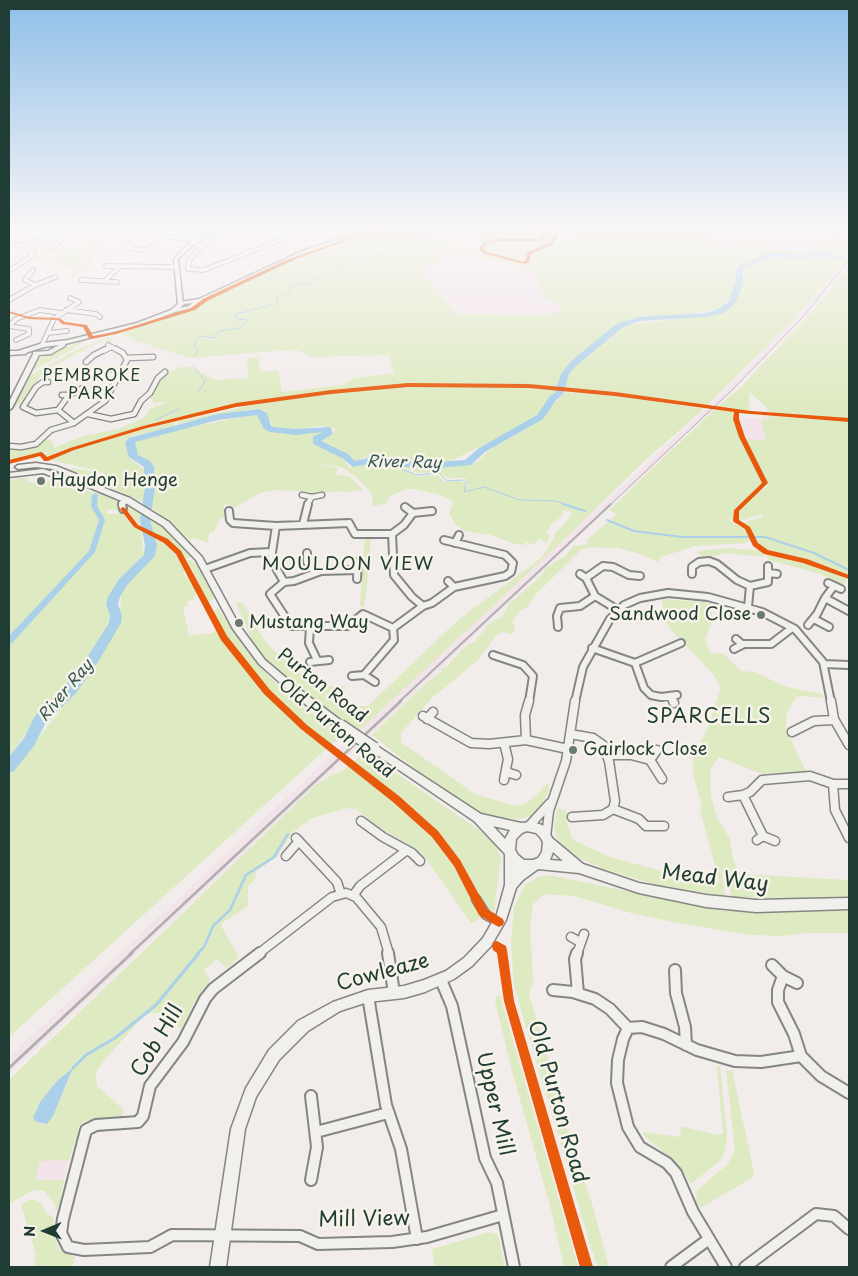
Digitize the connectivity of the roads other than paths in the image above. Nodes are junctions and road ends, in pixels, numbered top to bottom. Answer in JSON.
{"nodes":[{"id":1,"x":27,"y":290,"type":"edge"},
{"id":2,"x":178,"y":290,"type":"edge"},
{"id":3,"x":223,"y":290,"type":"edge"},
{"id":4,"x":70,"y":298,"type":"dead end"},
{"id":5,"x":9,"y":300,"type":"edge"},
{"id":6,"x":179,"y":302,"type":"junction"},
{"id":7,"x":191,"y":302,"type":"junction"},
{"id":8,"x":186,"y":308,"type":"junction"},
{"id":9,"x":66,"y":310,"type":"junction"},
{"id":10,"x":173,"y":311,"type":"junction"},
{"id":11,"x":61,"y":313,"type":"junction"},
{"id":12,"x":100,"y":317,"type":"dead end"},
{"id":13,"x":9,"y":326,"type":"edge"},
{"id":14,"x":68,"y":331,"type":"dead end"},
{"id":15,"x":48,"y":333,"type":"junction"},
{"id":16,"x":16,"y":340,"type":"dead end"},
{"id":17,"x":52,"y":344,"type":"junction"},
{"id":18,"x":37,"y":350,"type":"junction"},
{"id":19,"x":9,"y":353,"type":"edge"},
{"id":20,"x":44,"y":354,"type":"junction"},
{"id":21,"x":153,"y":357,"type":"dead end"},
{"id":22,"x":127,"y":358,"type":"junction"},
{"id":23,"x":33,"y":361,"type":"junction"},
{"id":24,"x":86,"y":362,"type":"dead end"},
{"id":25,"x":165,"y":372,"type":"dead end"},
{"id":26,"x":96,"y":375,"type":"dead end"},
{"id":27,"x":120,"y":375,"type":"junction"},
{"id":28,"x":48,"y":382,"type":"dead end"},
{"id":29,"x":83,"y":388,"type":"dead end"},
{"id":30,"x":62,"y":395,"type":"dead end"},
{"id":31,"x":69,"y":395,"type":"junction"},
{"id":32,"x":9,"y":408,"type":"edge"},
{"id":33,"x":58,"y":410,"type":"junction"},
{"id":34,"x":36,"y":413,"type":"junction"},
{"id":35,"x":88,"y":414,"type":"junction"},
{"id":36,"x":32,"y":419,"type":"dead end"},
{"id":37,"x":74,"y":423,"type":"junction"},
{"id":38,"x":9,"y":446,"type":"edge"},
{"id":39,"x":9,"y":469,"type":"edge"},
{"id":40,"x":9,"y":475,"type":"edge"},
{"id":41,"x":84,"y":482,"type":"junction"},
{"id":42,"x":302,"y":495,"type":"dead end"},
{"id":43,"x":322,"y":496,"type":"dead end"},
{"id":44,"x":312,"y":497,"type":"junction"},
{"id":45,"x":127,"y":500,"type":"junction"},
{"id":46,"x":405,"y":507,"type":"dead end"},
{"id":47,"x":122,"y":509,"type":"dead end"},
{"id":48,"x":432,"y":510,"type":"dead end"},
{"id":49,"x":229,"y":511,"type":"dead end"},
{"id":50,"x":413,"y":513,"type":"junction"},
{"id":51,"x":303,"y":524,"type":"junction"},
{"id":52,"x":276,"y":526,"type":"junction"},
{"id":53,"x":392,"y":534,"type":"junction"},
{"id":54,"x":459,"y":535,"type":"dead end"},
{"id":55,"x":444,"y":540,"type":"dead end"},
{"id":56,"x":455,"y":542,"type":"junction"},
{"id":57,"x":271,"y":552,"type":"junction"},
{"id":58,"x":308,"y":553,"type":"dead end"},
{"id":59,"x":358,"y":562,"type":"dead end"},
{"id":60,"x":768,"y":566,"type":"dead end"},
{"id":61,"x":205,"y":568,"type":"junction"},
{"id":62,"x":357,"y":570,"type":"junction"},
{"id":63,"x":315,"y":573,"type":"junction"},
{"id":64,"x":769,"y":573,"type":"junction"},
{"id":65,"x":580,"y":574,"type":"dead end"},
{"id":66,"x":692,"y":574,"type":"dead end"},
{"id":67,"x":777,"y":574,"type":"dead end"},
{"id":68,"x":640,"y":576,"type":"dead end"},
{"id":69,"x":586,"y":578,"type":"junction"},
{"id":70,"x":357,"y":579,"type":"dead end"},
{"id":71,"x":448,"y":581,"type":"dead end"},
{"id":72,"x":284,"y":582,"type":"junction"},
{"id":73,"x":750,"y":586,"type":"junction"},
{"id":74,"x":454,"y":587,"type":"junction"},
{"id":75,"x":841,"y":589,"type":"dead end"},
{"id":76,"x":595,"y":596,"type":"junction"},
{"id":77,"x":825,"y":598,"type":"junction"},
{"id":78,"x":423,"y":606,"type":"junction"},
{"id":79,"x":748,"y":607,"type":"junction"},
{"id":80,"x":618,"y":610,"type":"junction"},
{"id":81,"x":849,"y":611,"type":"edge"},
{"id":82,"x":814,"y":619,"type":"junction"},
{"id":83,"x":808,"y":625,"type":"dead end"},
{"id":84,"x":558,"y":626,"type":"dead end"},
{"id":85,"x":310,"y":627,"type":"junction"},
{"id":86,"x":828,"y":627,"type":"dead end"},
{"id":87,"x":393,"y":628,"type":"junction"},
{"id":88,"x":792,"y":628,"type":"junction"},
{"id":89,"x":736,"y":639,"type":"dead end"},
{"id":90,"x":680,"y":643,"type":"dead end"},
{"id":91,"x":742,"y":644,"type":"junction"},
{"id":92,"x":592,"y":648,"type":"junction"},
{"id":93,"x":734,"y":649,"type":"dead end"},
{"id":94,"x":493,"y":655,"type":"dead end"},
{"id":95,"x":329,"y":660,"type":"dead end"},
{"id":96,"x":635,"y":663,"type":"junction"},
{"id":97,"x":824,"y":664,"type":"junction"},
{"id":98,"x":849,"y":665,"type":"edge"},
{"id":99,"x":364,"y":675,"type":"junction"},
{"id":100,"x":352,"y":676,"type":"dead end"},
{"id":101,"x":375,"y":682,"type":"dead end"},
{"id":102,"x":674,"y":698,"type":"dead end"},
{"id":103,"x":433,"y":712,"type":"dead end"},
{"id":104,"x":834,"y":720,"type":"junction"},
{"id":105,"x":792,"y":732,"type":"dead end"},
{"id":106,"x":570,"y":734,"type":"junction"},
{"id":107,"x":526,"y":740,"type":"junction"},
{"id":108,"x":504,"y":743,"type":"junction"},
{"id":109,"x":849,"y":745,"type":"edge"},
{"id":110,"x":568,"y":749,"type":"junction"},
{"id":111,"x":658,"y":750,"type":"dead end"},
{"id":112,"x":607,"y":755,"type":"junction"},
{"id":113,"x":650,"y":760,"type":"junction"},
{"id":114,"x":516,"y":775,"type":"dead end"},
{"id":115,"x":662,"y":779,"type":"dead end"},
{"id":116,"x":833,"y":784,"type":"junction"},
{"id":117,"x":849,"y":784,"type":"edge"},
{"id":118,"x":743,"y":796,"type":"junction"},
{"id":119,"x":728,"y":797,"type":"dead end"},
{"id":120,"x":551,"y":802,"type":"junction"},
{"id":121,"x":613,"y":809,"type":"junction"},
{"id":122,"x":572,"y":817,"type":"dead end"},
{"id":123,"x":478,"y":818,"type":"junction"},
{"id":124,"x":362,"y":821,"type":"dead end"},
{"id":125,"x":664,"y":826,"type":"dead end"},
{"id":126,"x":525,"y":828,"type":"junction"},
{"id":127,"x":846,"y":839,"type":"edge"},
{"id":128,"x":547,"y":840,"type":"junction"},
{"id":129,"x":775,"y":841,"type":"dead end"},
{"id":130,"x":407,"y":850,"type":"junction"},
{"id":131,"x":509,"y":852,"type":"junction"},
{"id":132,"x":286,"y":856,"type":"dead end"},
{"id":133,"x":420,"y":862,"type":"dead end"},
{"id":134,"x":536,"y":865,"type":"junction"},
{"id":135,"x":579,"y":868,"type":"junction"},
{"id":136,"x":511,"y":885,"type":"junction"},
{"id":137,"x":341,"y":894,"type":"junction"},
{"id":138,"x":353,"y":896,"type":"junction"},
{"id":139,"x":476,"y":899,"type":"dead end"},
{"id":140,"x":849,"y":904,"type":"edge"},
{"id":141,"x":499,"y":922,"type":"junction"},
{"id":142,"x":571,"y":938,"type":"dead end"},
{"id":143,"x":772,"y":965,"type":"dead end"},
{"id":144,"x":675,"y":970,"type":"dead end"},
{"id":145,"x":783,"y":976,"type":"junction"},
{"id":146,"x":440,"y":980,"type":"junction"},
{"id":147,"x":797,"y":982,"type":"dead end"},
{"id":148,"x":553,"y":990,"type":"dead end"},
{"id":149,"x":394,"y":993,"type":"junction"},
{"id":150,"x":578,"y":993,"type":"junction"},
{"id":151,"x":368,"y":996,"type":"junction"},
{"id":152,"x":628,"y":1028,"type":"junction"},
{"id":153,"x":686,"y":1045,"type":"junction"},
{"id":154,"x":800,"y":1056,"type":"junction"},
{"id":155,"x":849,"y":1092,"type":"edge"},
{"id":156,"x":311,"y":1096,"type":"dead end"},
{"id":157,"x":388,"y":1113,"type":"junction"},
{"id":158,"x":316,"y":1132,"type":"junction"},
{"id":159,"x":311,"y":1180,"type":"dead end"},
{"id":160,"x":503,"y":1215,"type":"junction"},
{"id":161,"x":849,"y":1230,"type":"edge"},
{"id":162,"x":222,"y":1234,"type":"junction"},
{"id":163,"x":417,"y":1239,"type":"junction"},
{"id":164,"x":709,"y":1239,"type":"junction"},
{"id":165,"x":218,"y":1267,"type":"edge"},
{"id":166,"x":514,"y":1267,"type":"edge"},
{"id":167,"x":672,"y":1267,"type":"edge"},
{"id":168,"x":726,"y":1267,"type":"edge"},
{"id":169,"x":745,"y":1267,"type":"edge"}],
"edges":[{"from":1,"to":5,"type":"street"},
{"from":2,"to":6,"type":"main road"},
{"from":3,"to":7,"type":"main road"},
{"from":4,"to":9,"type":"street"},
{"from":6,"to":7,"type":"main road"},
{"from":6,"to":8,"type":"main road"},
{"from":6,"to":10,"type":"main road"},
{"from":7,"to":8,"type":"main road"},
{"from":8,"to":10,"type":"main road"},
{"from":9,"to":11,"type":"street"},
{"from":9,"to":12,"type":"street"},
{"from":10,"to":17,"type":"main road"},
{"from":11,"to":13,"type":"street"},
{"from":11,"to":15,"type":"street"},
{"from":13,"to":16,"type":"street"},
{"from":14,"to":15,"type":"street"},
{"from":15,"to":17,"type":"street"},
{"from":17,"to":18,"type":"main road"},
{"from":17,"to":20,"type":"main road"},
{"from":18,"to":19,"type":"main road"},
{"from":18,"to":20,"type":"main road"},
{"from":18,"to":23,"type":"main road"},
{"from":20,"to":23,"type":"main road"},
{"from":21,"to":22,"type":"street"},
{"from":22,"to":24,"type":"street"},
{"from":22,"to":27,"type":"street"},
{"from":23,"to":32,"type":"main road"},
{"from":25,"to":35,"type":"street"},
{"from":26,"to":27,"type":"street"},
{"from":27,"to":35,"type":"street"},
{"from":28,"to":34,"type":"street"},
{"from":29,"to":31,"type":"street"},
{"from":30,"to":31,"type":"street"},
{"from":31,"to":33,"type":"street"},
{"from":33,"to":34,"type":"street"},
{"from":33,"to":37,"type":"street"},
{"from":34,"to":36,"type":"street"},
{"from":35,"to":37,"type":"street"},
{"from":37,"to":38,"type":"street"},
{"from":39,"to":41,"type":"main road","name":"Purton Road"},
{"from":40,"to":41,"type":"main road","name":"Purton Road"},
{"from":41,"to":45,"type":"main road","name":"Purton Road"},
{"from":42,"to":44,"type":"street"},
{"from":43,"to":44,"type":"street"},
{"from":44,"to":51,"type":"street"},
{"from":45,"to":47,"type":"street"},
{"from":45,"to":61,"type":"main road","name":"Purton Road"},
{"from":46,"to":50,"type":"street"},
{"from":48,"to":50,"type":"street"},
{"from":49,"to":52,"type":"street"},
{"from":50,"to":53,"type":"street"},
{"from":51,"to":52,"type":"street"},
{"from":51,"to":53,"type":"street"},
{"from":52,"to":57,"type":"street"},
{"from":53,"to":78,"type":"street"},
{"from":54,"to":56,"type":"street"},
{"from":55,"to":56,"type":"street"},
{"from":56,"to":74,"type":"street"},
{"from":57,"to":61,"type":"street"},
{"from":57,"to":72,"type":"street"},
{"from":58,"to":63,"type":"street"},
{"from":59,"to":62,"type":"street"},
{"from":60,"to":64,"type":"street"},
{"from":61,"to":123,"type":"main road","name":"Purton Road","bridge":true},
{"from":62,"to":63,"type":"street"},
{"from":62,"to":70,"type":"street"},
{"from":63,"to":72,"type":"street"},
{"from":64,"to":67,"type":"street"},
{"from":64,"to":73,"type":"street"},
{"from":65,"to":69,"type":"street"},
{"from":66,"to":73,"type":"street"},
{"from":68,"to":69,"type":"street"},
{"from":69,"to":76,"type":"street"},
{"from":71,"to":74,"type":"street"},
{"from":72,"to":85,"type":"street"},
{"from":73,"to":79,"type":"street"},
{"from":74,"to":78,"type":"street"},
{"from":75,"to":77,"type":"street"},
{"from":76,"to":80,"type":"street"},
{"from":76,"to":84,"type":"street"},
{"from":77,"to":81,"type":"street"},
{"from":77,"to":82,"type":"street"},
{"from":78,"to":87,"type":"street"},
{"from":79,"to":80,"type":"street"},
{"from":79,"to":88,"type":"street"},
{"from":80,"to":92,"type":"street"},
{"from":82,"to":83,"type":"street"},
{"from":82,"to":86,"type":"street"},
{"from":85,"to":87,"type":"street"},
{"from":85,"to":95,"type":"street"},
{"from":87,"to":99,"type":"street"},
{"from":88,"to":91,"type":"street"},
{"from":88,"to":97,"type":"street"},
{"from":89,"to":91,"type":"street"},
{"from":90,"to":96,"type":"street"},
{"from":91,"to":93,"type":"street"},
{"from":92,"to":96,"type":"street"},
{"from":92,"to":106,"type":"street"},
{"from":94,"to":107,"type":"street"},
{"from":96,"to":102,"type":"street"},
{"from":97,"to":98,"type":"street"},
{"from":97,"to":104,"type":"street"},
{"from":99,"to":100,"type":"street"},
{"from":99,"to":101,"type":"street"},
{"from":103,"to":108,"type":"street"},
{"from":104,"to":105,"type":"street"},
{"from":104,"to":109,"type":"street"},
{"from":106,"to":110,"type":"street"},
{"from":106,"to":112,"type":"street"},
{"from":107,"to":108,"type":"street"},
{"from":107,"to":110,"type":"street"},
{"from":108,"to":114,"type":"street"},
{"from":110,"to":120,"type":"street"},
{"from":111,"to":113,"type":"street"},
{"from":112,"to":113,"type":"street"},
{"from":112,"to":121,"type":"street"},
{"from":113,"to":115,"type":"street"},
{"from":116,"to":117,"type":"street"},
{"from":116,"to":118,"type":"street"},
{"from":116,"to":127,"type":"street"},
{"from":118,"to":119,"type":"street"},
{"from":118,"to":129,"type":"street"},
{"from":120,"to":126,"type":"street"},
{"from":120,"to":128,"type":"street"},
{"from":121,"to":122,"type":"street"},
{"from":121,"to":125,"type":"street"},
{"from":123,"to":126,"type":"main road","name":"Purton Road"},
{"from":123,"to":131,"type":"main road","name":"Purton Road"},
{"from":124,"to":130,"type":"street"},
{"from":126,"to":128,"type":"main road"},
{"from":126,"to":131,"type":"main road"},
{"from":128,"to":134,"type":"main road"},
{"from":128,"to":135,"type":"main road","name":"Mead Way"},
{"from":130,"to":133,"type":"street"},
{"from":130,"to":138,"type":"street"},
{"from":131,"to":134,"type":"main road"},
{"from":131,"to":136,"type":"main road","name":"Cowleaze"},
{"from":132,"to":137,"type":"street"},
{"from":134,"to":135,"type":"main road","name":"Mead Way"},
{"from":134,"to":136,"type":"main road","name":"Cowleaze"},
{"from":135,"to":140,"type":"main road","name":"Mead Way"},
{"from":136,"to":141,"type":"main road","name":"Cowleaze"},
{"from":137,"to":138,"type":"street"},
{"from":137,"to":162,"type":"street","name":"Cob Hill"},
{"from":138,"to":149,"type":"street"},
{"from":139,"to":141,"type":"street"},
{"from":141,"to":146,"type":"main road","name":"Cowleaze"},
{"from":142,"to":150,"type":"street"},
{"from":143,"to":145,"type":"street"},
{"from":144,"to":153,"type":"street"},
{"from":145,"to":147,"type":"street"},
{"from":145,"to":154,"type":"street"},
{"from":146,"to":149,"type":"main road","name":"Cowleaze"},
{"from":146,"to":160,"type":"street","name":"Upper Mill"},
{"from":148,"to":150,"type":"street"},
{"from":149,"to":151,"type":"main road","name":"Cowleaze"},
{"from":150,"to":152,"type":"street"},
{"from":151,"to":157,"type":"street"},
{"from":151,"to":162,"type":"main road","name":"Cowleaze"},
{"from":152,"to":153,"type":"street"},
{"from":152,"to":164,"type":"street"},
{"from":153,"to":154,"type":"street"},
{"from":154,"to":155,"type":"street"},
{"from":156,"to":158,"type":"street"},
{"from":157,"to":158,"type":"street"},
{"from":157,"to":163,"type":"street"},
{"from":158,"to":159,"type":"street"},
{"from":160,"to":163,"type":"street","name":"Mill View"},
{"from":160,"to":166,"type":"street","name":"Upper Mill"},
{"from":161,"to":169,"type":"street"},
{"from":162,"to":163,"type":"street","name":"Mill View"},
{"from":162,"to":165,"type":"main road","name":"Cowleaze"},
{"from":164,"to":167,"type":"street"},
{"from":164,"to":168,"type":"street"}]}
